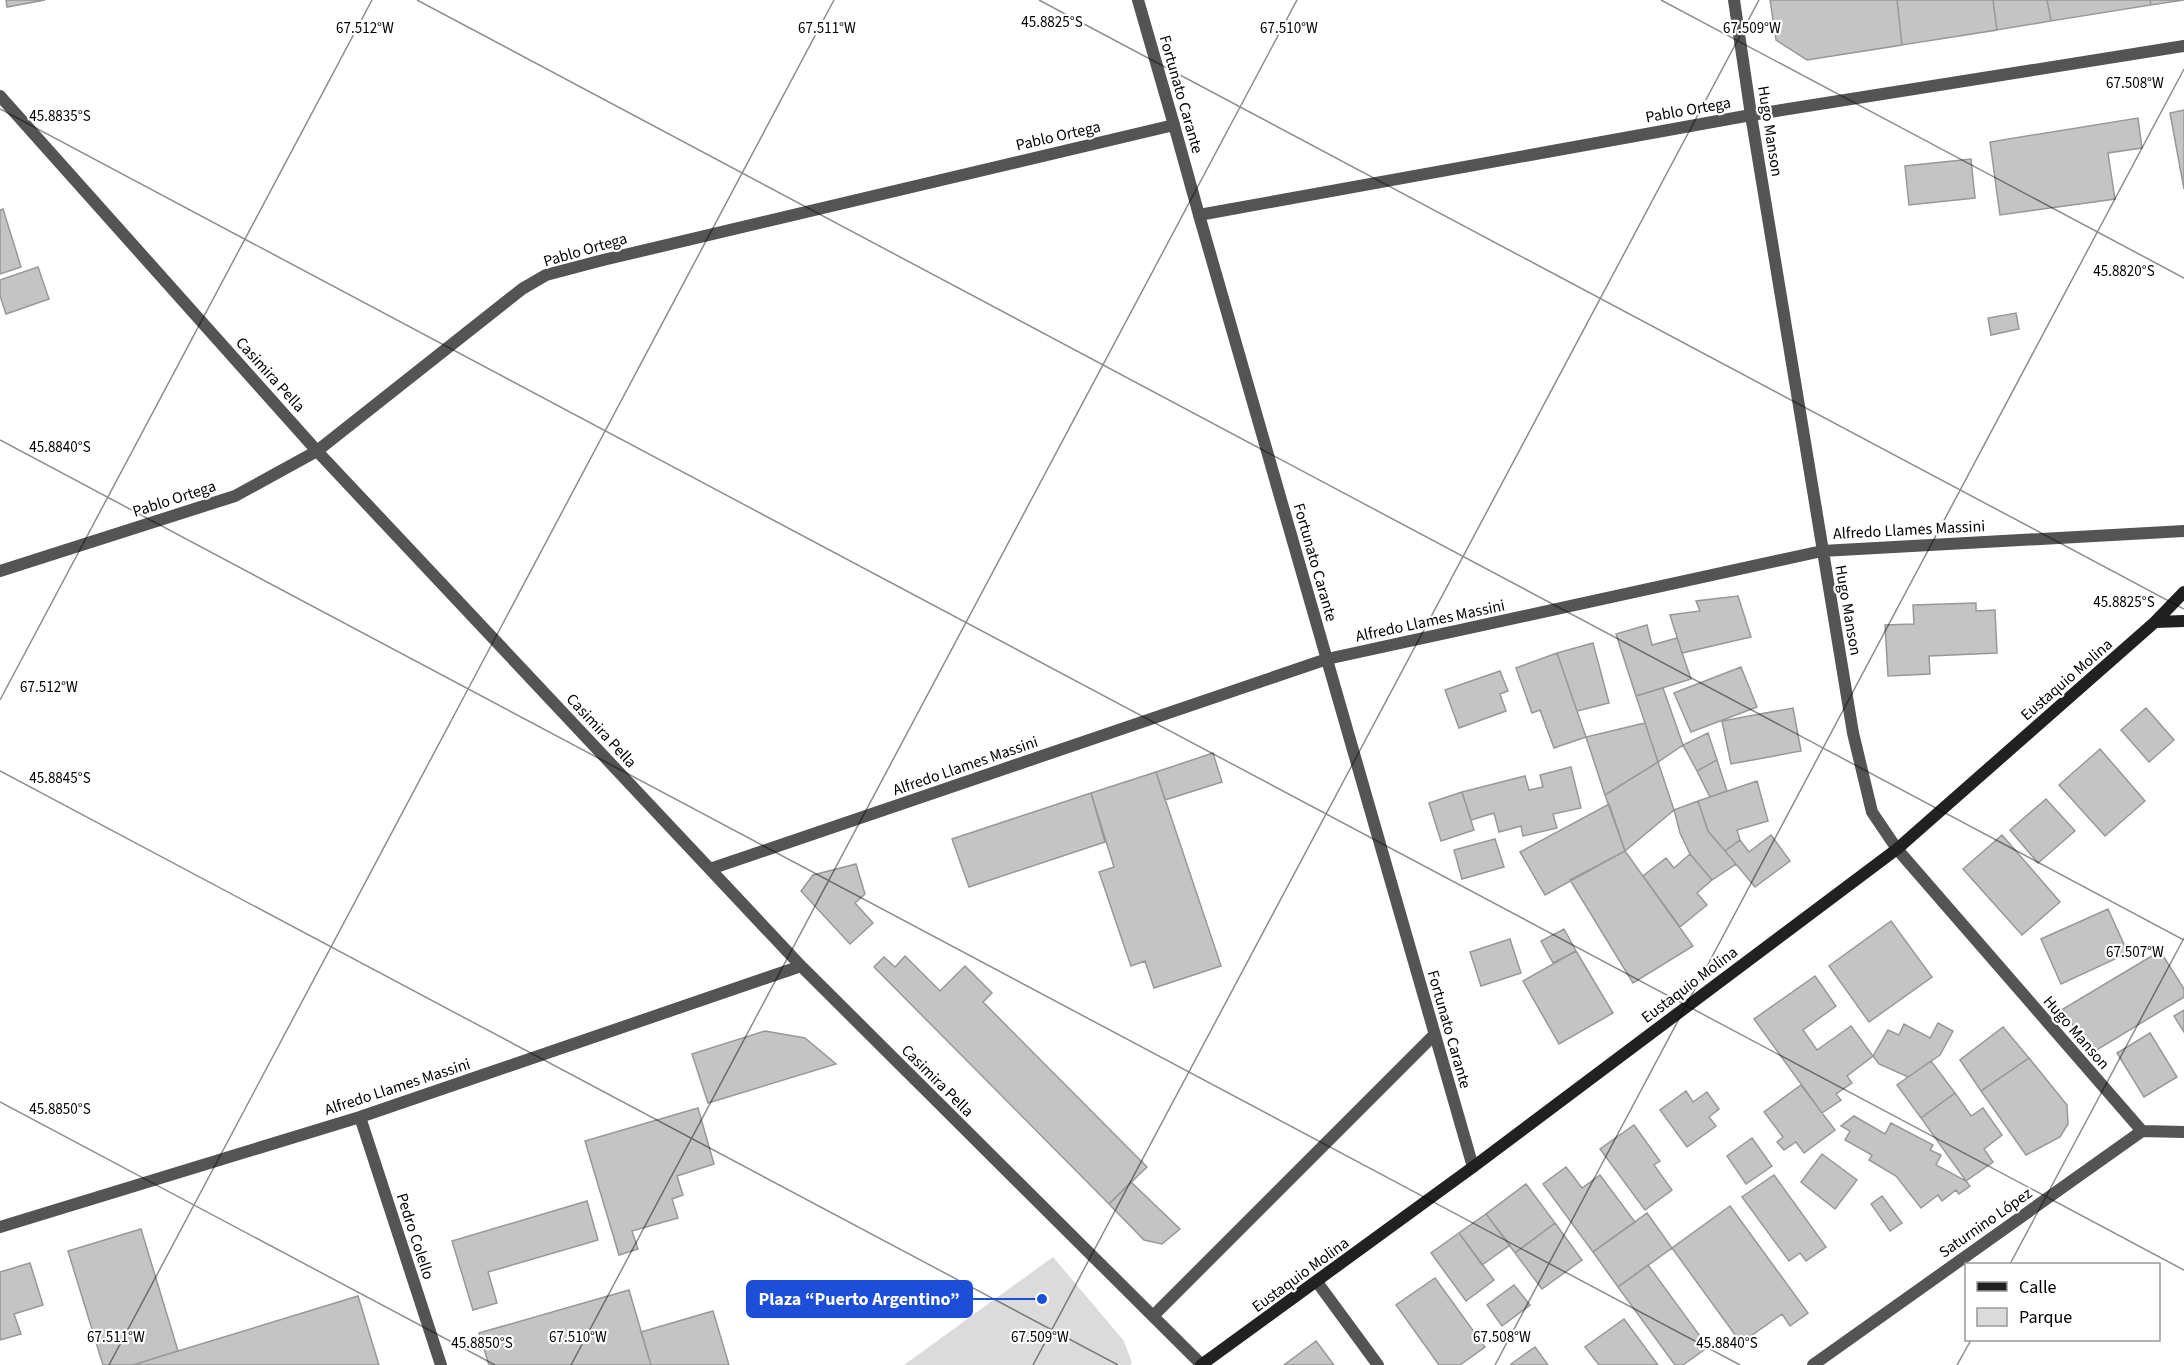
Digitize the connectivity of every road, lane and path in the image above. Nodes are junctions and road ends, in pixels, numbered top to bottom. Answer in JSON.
{"nodes":[{"id":1,"x":1138,"y":0,"type":"edge"},
{"id":2,"x":1734,"y":0,"type":"edge"},
{"id":3,"x":2184,"y":46,"type":"edge"},
{"id":4,"x":0,"y":96,"type":"edge"},
{"id":5,"x":1751,"y":115,"type":"junction"},
{"id":6,"x":1174,"y":125,"type":"junction"},
{"id":7,"x":1199,"y":215,"type":"junction"},
{"id":8,"x":317,"y":451,"type":"junction"},
{"id":9,"x":2184,"y":531,"type":"edge"},
{"id":10,"x":1822,"y":551,"type":"junction"},
{"id":11,"x":0,"y":571,"type":"edge"},
{"id":12,"x":2184,"y":592,"type":"edge"},
{"id":13,"x":2184,"y":621,"type":"edge"},
{"id":14,"x":2155,"y":622,"type":"junction"},
{"id":15,"x":1327,"y":659,"type":"junction"},
{"id":16,"x":1897,"y":849,"type":"junction"},
{"id":17,"x":710,"y":869,"type":"junction"},
{"id":18,"x":801,"y":966,"type":"junction"},
{"id":19,"x":1434,"y":1035,"type":"junction"},
{"id":20,"x":360,"y":1117,"type":"junction"},
{"id":21,"x":2142,"y":1131,"type":"junction"},
{"id":22,"x":2184,"y":1132,"type":"edge"},
{"id":23,"x":1473,"y":1167,"type":"junction"},
{"id":24,"x":0,"y":1227,"type":"edge"},
{"id":25,"x":1317,"y":1282,"type":"junction"},
{"id":26,"x":1153,"y":1316,"type":"junction"},
{"id":27,"x":441,"y":1365,"type":"edge"},
{"id":28,"x":1201,"y":1365,"type":"edge"},
{"id":29,"x":1378,"y":1365,"type":"edge"},
{"id":30,"x":1813,"y":1365,"type":"edge"}],
"edges":[{"from":1,"to":6,"type":"street","name":"Fortunato Carante"},
{"from":2,"to":5,"type":"street","name":"Hugo Manson"},
{"from":3,"to":5,"type":"street","name":"Pablo Ortega"},
{"from":4,"to":8,"type":"street","name":"Casimira Pella"},
{"from":5,"to":7,"type":"street","name":"Pablo Ortega"},
{"from":5,"to":10,"type":"street","name":"Hugo Manson"},
{"from":6,"to":7,"type":"street","name":"Fortunato Carante"},
{"from":6,"to":8,"type":"street","name":"Pablo Ortega"},
{"from":7,"to":15,"type":"street","name":"Fortunato Carante"},
{"from":8,"to":11,"type":"street","name":"Pablo Ortega"},
{"from":8,"to":17,"type":"street","name":"Casimira Pella"},
{"from":9,"to":10,"type":"street","name":"Alfredo Llames Massini"},
{"from":10,"to":15,"type":"street","name":"Alfredo Llames Massini"},
{"from":10,"to":16,"type":"street","name":"Hugo Manson"},
{"from":12,"to":14,"type":"main road"},
{"from":13,"to":14,"type":"main road"},
{"from":14,"to":16,"type":"main road","name":"Eustaquio Molina"},
{"from":15,"to":17,"type":"street","name":"Alfredo Llames Massini"},
{"from":15,"to":19,"type":"street","name":"Fortunato Carante"},
{"from":16,"to":21,"type":"street","name":"Hugo Manson"},
{"from":16,"to":23,"type":"main road","name":"Eustaquio Molina"},
{"from":17,"to":18,"type":"street","name":"Casimira Pella"},
{"from":18,"to":20,"type":"street","name":"Alfredo Llames Massini"},
{"from":18,"to":26,"type":"street","name":"Casimira Pella"},
{"from":19,"to":23,"type":"street","name":"Fortunato Carante"},
{"from":19,"to":26,"type":"street"},
{"from":20,"to":24,"type":"street","name":"Alfredo Llames Massini"},
{"from":20,"to":27,"type":"street","name":"Pedro Colello"},
{"from":21,"to":22,"type":"street"},
{"from":21,"to":30,"type":"street","name":"Saturnino López"},
{"from":23,"to":25,"type":"main road","name":"Eustaquio Molina"},
{"from":25,"to":28,"type":"main road","name":"Eustaquio Molina"},
{"from":25,"to":29,"type":"street"},
{"from":26,"to":28,"type":"street","name":"Casimira Pella"}]}
